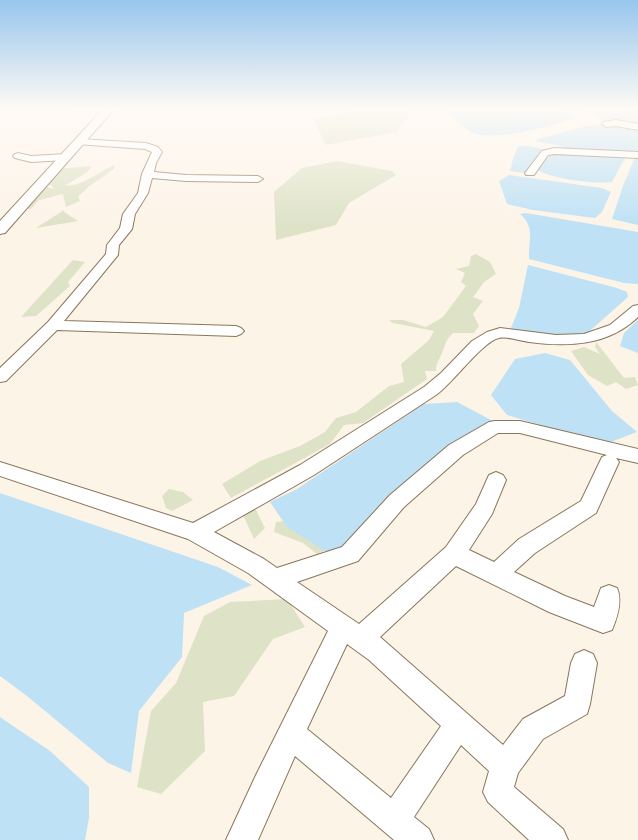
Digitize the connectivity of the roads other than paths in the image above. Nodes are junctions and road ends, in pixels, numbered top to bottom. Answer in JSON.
{"nodes":[{"id":1,"x":74,"y":147,"type":"edge"},
{"id":2,"x":147,"y":147,"type":"edge"},
{"id":3,"x":638,"y":155,"type":"edge"},
{"id":4,"x":18,"y":156,"type":"dead end"},
{"id":5,"x":66,"y":157,"type":"junction"},
{"id":6,"x":530,"y":173,"type":"dead end"},
{"id":7,"x":147,"y":174,"type":"junction"},
{"id":8,"x":258,"y":179,"type":"dead end"},
{"id":9,"x":0,"y":230,"type":"edge"},
{"id":10,"x":638,"y":309,"type":"edge"},
{"id":11,"x":53,"y":325,"type":"junction"},
{"id":12,"x":236,"y":331,"type":"dead end"},
{"id":13,"x":0,"y":377,"type":"edge"},
{"id":14,"x":638,"y":456,"type":"edge"},
{"id":15,"x":609,"y":462,"type":"dead end"},
{"id":16,"x":0,"y":469,"type":"edge"},
{"id":17,"x":496,"y":480,"type":"dead end"},
{"id":18,"x":195,"y":532,"type":"junction"},
{"id":19,"x":454,"y":554,"type":"junction"},
{"id":20,"x":496,"y":575,"type":"junction"},
{"id":21,"x":275,"y":579,"type":"junction"},
{"id":22,"x":609,"y":596,"type":"dead end"},
{"id":23,"x":352,"y":633,"type":"junction"},
{"id":24,"x":584,"y":663,"type":"dead end"},
{"id":25,"x":459,"y":724,"type":"junction"},
{"id":26,"x":291,"y":734,"type":"junction"},
{"id":27,"x":505,"y":766,"type":"junction"},
{"id":28,"x":394,"y":820,"type":"junction"},
{"id":29,"x":242,"y":840,"type":"edge"},
{"id":30,"x":418,"y":840,"type":"edge"},
{"id":31,"x":552,"y":840,"type":"edge"}],
"edges":[{"from":1,"to":5,"type":"main road"},
{"from":2,"to":7,"type":"street"},
{"from":3,"to":6,"type":"street"},
{"from":4,"to":5,"type":"street"},
{"from":5,"to":9,"type":"main road"},
{"from":7,"to":8,"type":"street"},
{"from":7,"to":11,"type":"street"},
{"from":10,"to":18,"type":"street"},
{"from":11,"to":12,"type":"street"},
{"from":11,"to":13,"type":"street"},
{"from":14,"to":21,"type":"street"},
{"from":15,"to":20,"type":"street"},
{"from":16,"to":18,"type":"street"},
{"from":17,"to":19,"type":"street"},
{"from":18,"to":21,"type":"street"},
{"from":19,"to":20,"type":"street"},
{"from":19,"to":23,"type":"street"},
{"from":20,"to":22,"type":"street"},
{"from":21,"to":23,"type":"street"},
{"from":23,"to":25,"type":"street"},
{"from":23,"to":26,"type":"street"},
{"from":24,"to":27,"type":"street"},
{"from":25,"to":27,"type":"street"},
{"from":25,"to":28,"type":"street"},
{"from":26,"to":28,"type":"street"},
{"from":26,"to":29,"type":"street"},
{"from":27,"to":31,"type":"street"},
{"from":28,"to":30,"type":"street"}]}
